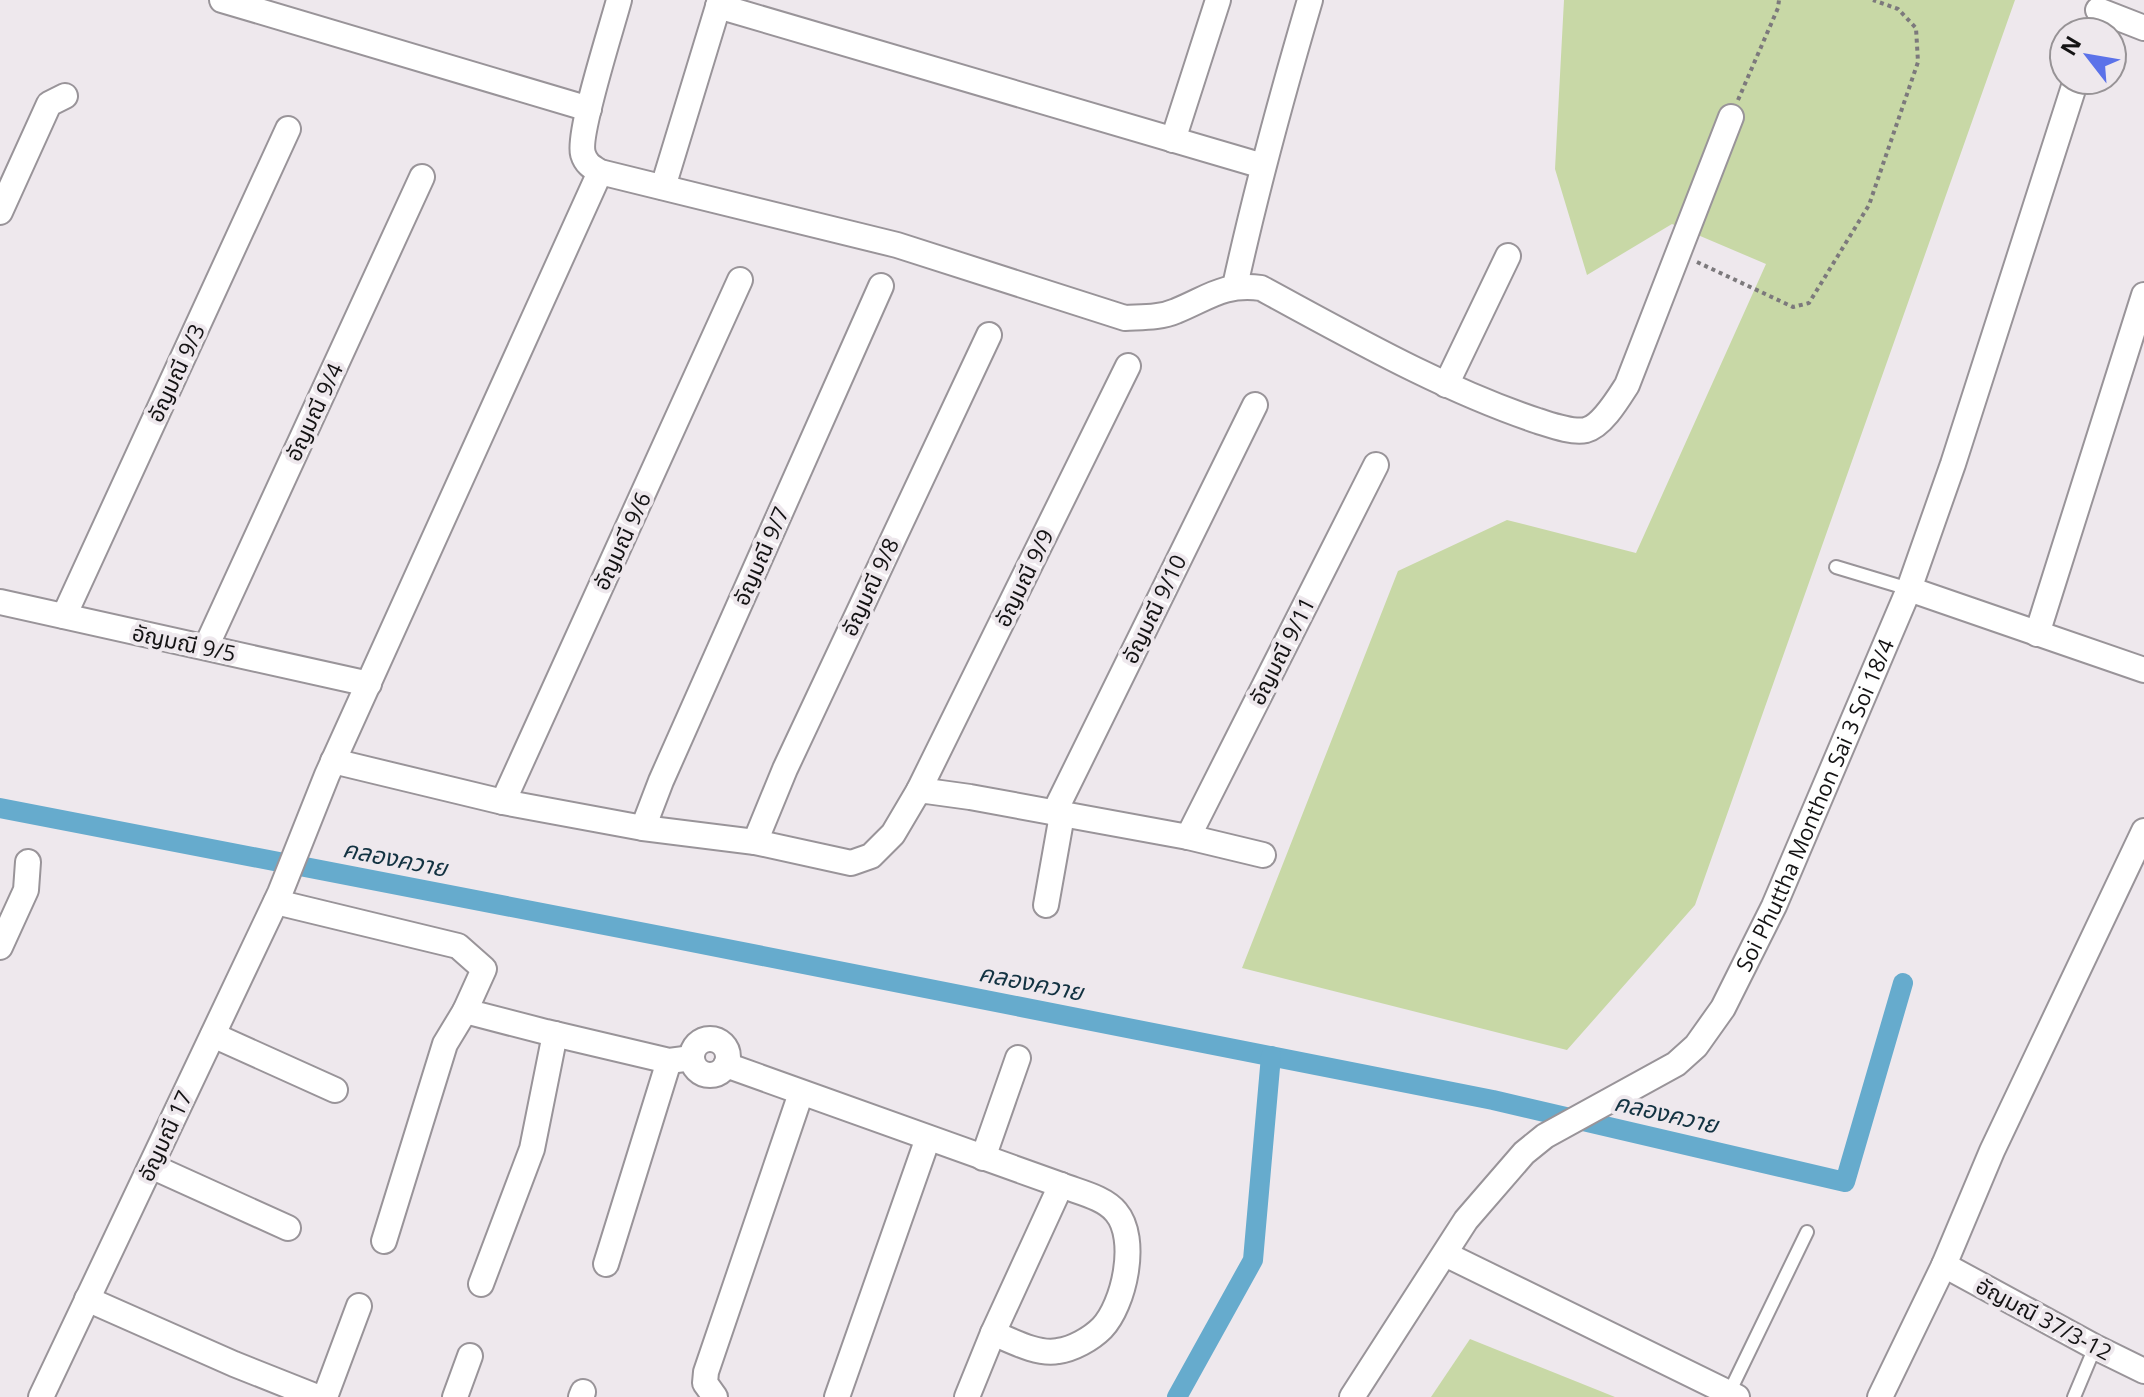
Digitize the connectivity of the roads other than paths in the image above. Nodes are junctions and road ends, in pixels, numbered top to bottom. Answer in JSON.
{"nodes":[{"id":1,"x":619,"y":0,"type":"edge"},
{"id":2,"x":1218,"y":0,"type":"edge"},
{"id":3,"x":1310,"y":0,"type":"edge"},
{"id":4,"x":237,"y":2,"type":"edge"},
{"id":5,"x":719,"y":3,"type":"edge"},
{"id":6,"x":2097,"y":14,"type":"edge"},
{"id":7,"x":2144,"y":28,"type":"edge"},
{"id":8,"x":65,"y":96,"type":"dead end"},
{"id":9,"x":2071,"y":96,"type":"edge"},
{"id":10,"x":589,"y":109,"type":"junction"},
{"id":11,"x":1731,"y":117,"type":"road end"},
{"id":12,"x":288,"y":129,"type":"dead end"},
{"id":13,"x":1173,"y":140,"type":"junction"},
{"id":14,"x":1263,"y":166,"type":"junction"},
{"id":15,"x":600,"y":172,"type":"junction"},
{"id":16,"x":422,"y":177,"type":"dead end"},
{"id":17,"x":663,"y":187,"type":"junction"},
{"id":18,"x":0,"y":212,"type":"edge"},
{"id":19,"x":1508,"y":256,"type":"dead end"},
{"id":20,"x":740,"y":280,"type":"dead end"},
{"id":21,"x":881,"y":286,"type":"dead end"},
{"id":22,"x":1235,"y":286,"type":"junction"},
{"id":23,"x":2144,"y":295,"type":"edge"},
{"id":24,"x":989,"y":335,"type":"dead end"},
{"id":25,"x":1128,"y":366,"type":"dead end"},
{"id":26,"x":1446,"y":385,"type":"junction"},
{"id":27,"x":1255,"y":405,"type":"dead end"},
{"id":28,"x":1376,"y":465,"type":"dead end"},
{"id":29,"x":1836,"y":567,"type":"dead end"},
{"id":30,"x":1909,"y":589,"type":"junction"},
{"id":31,"x":0,"y":602,"type":"edge"},
{"id":32,"x":64,"y":616,"type":"junction"},
{"id":33,"x":2037,"y":634,"type":"junction"},
{"id":34,"x":206,"y":647,"type":"junction"},
{"id":35,"x":2144,"y":670,"type":"edge"},
{"id":36,"x":369,"y":684,"type":"junction"},
{"id":37,"x":330,"y":768,"type":"junction"},
{"id":38,"x":919,"y":790,"type":"junction"},
{"id":39,"x":503,"y":802,"type":"junction"},
{"id":40,"x":1058,"y":814,"type":"junction"},
{"id":41,"x":643,"y":828,"type":"junction"},
{"id":42,"x":2144,"y":831,"type":"edge"},
{"id":43,"x":1188,"y":837,"type":"junction"},
{"id":44,"x":755,"y":842,"type":"junction"},
{"id":45,"x":1263,"y":855,"type":"dead end"},
{"id":46,"x":28,"y":862,"type":"dead end"},
{"id":47,"x":276,"y":902,"type":"junction"},
{"id":48,"x":1046,"y":905,"type":"dead end"},
{"id":49,"x":0,"y":947,"type":"edge"},
{"id":50,"x":465,"y":1011,"type":"junction"},
{"id":51,"x":555,"y":1034,"type":"junction"},
{"id":52,"x":213,"y":1035,"type":"junction"},
{"id":53,"x":1018,"y":1058,"type":"dead end"},
{"id":54,"x":680,"y":1059,"type":"junction"},
{"id":55,"x":335,"y":1090,"type":"dead end"},
{"id":56,"x":801,"y":1093,"type":"junction"},
{"id":57,"x":928,"y":1138,"type":"junction"},
{"id":58,"x":983,"y":1158,"type":"junction"},
{"id":59,"x":151,"y":1166,"type":"junction"},
{"id":60,"x":1061,"y":1185,"type":"junction"},
{"id":61,"x":288,"y":1228,"type":"dead end"},
{"id":62,"x":1807,"y":1232,"type":"dead end"},
{"id":63,"x":384,"y":1241,"type":"dead end"},
{"id":64,"x":1445,"y":1254,"type":"junction"},
{"id":65,"x":606,"y":1264,"type":"dead end"},
{"id":66,"x":1944,"y":1265,"type":"junction"},
{"id":67,"x":481,"y":1284,"type":"dead end"},
{"id":68,"x":87,"y":1299,"type":"junction"},
{"id":69,"x":359,"y":1306,"type":"dead end"},
{"id":70,"x":993,"y":1333,"type":"junction"},
{"id":71,"x":2095,"y":1347,"type":"junction"},
{"id":72,"x":470,"y":1356,"type":"dead end"},
{"id":73,"x":2144,"y":1371,"type":"edge"},
{"id":74,"x":1733,"y":1395,"type":"edge"},
{"id":75,"x":41,"y":1397,"type":"edge"},
{"id":76,"x":317,"y":1397,"type":"edge"},
{"id":77,"x":325,"y":1397,"type":"edge"},
{"id":78,"x":455,"y":1397,"type":"edge"},
{"id":79,"x":715,"y":1397,"type":"edge"},
{"id":80,"x":837,"y":1397,"type":"edge"},
{"id":81,"x":967,"y":1397,"type":"edge"},
{"id":82,"x":1352,"y":1397,"type":"edge"},
{"id":83,"x":1880,"y":1397,"type":"edge"},
{"id":84,"x":2074,"y":1397,"type":"edge"}],
"edges":[{"from":1,"to":10,"type":"street"},
{"from":2,"to":13,"type":"street"},
{"from":3,"to":14,"type":"street"},
{"from":4,"to":10,"type":"street"},
{"from":5,"to":13,"type":"street"},
{"from":5,"to":17,"type":"street"},
{"from":6,"to":7,"type":"street"},
{"from":8,"to":18,"type":"street"},
{"from":9,"to":30,"type":"street","name":"Soi Phuttha Monthon Sai 3 Soi 18/4"},
{"from":10,"to":15,"type":"street"},
{"from":11,"to":26,"type":"street"},
{"from":12,"to":32,"type":"street","name":"อัญมณี 9/3"},
{"from":13,"to":14,"type":"street"},
{"from":14,"to":22,"type":"street"},
{"from":15,"to":17,"type":"street"},
{"from":15,"to":36,"type":"street","name":"อัญมณี 17"},
{"from":16,"to":34,"type":"street","name":"อัญมณี 9/4"},
{"from":17,"to":22,"type":"street"},
{"from":19,"to":26,"type":"street"},
{"from":20,"to":39,"type":"street","name":"อัญมณี 9/6"},
{"from":21,"to":41,"type":"street","name":"อัญมณี 9/7"},
{"from":22,"to":26,"type":"street"},
{"from":23,"to":33,"type":"street"},
{"from":24,"to":44,"type":"street","name":"อัญมณี 9/8"},
{"from":25,"to":38,"type":"street","name":"อัญมณี 9/9"},
{"from":27,"to":40,"type":"street","name":"อัญมณี 9/10"},
{"from":28,"to":43,"type":"street","name":"อัญมณี 9/11"},
{"from":29,"to":30,"type":"lane"},
{"from":30,"to":33,"type":"street"},
{"from":30,"to":64,"type":"street","name":"Soi Phuttha Monthon Sai 3 Soi 18/4"},
{"from":31,"to":32,"type":"street","name":"อัญมณี 9/5"},
{"from":32,"to":34,"type":"street","name":"อัญมณี 9/5"},
{"from":33,"to":35,"type":"street"},
{"from":34,"to":36,"type":"street","name":"อัญมณี 9/5"},
{"from":36,"to":37,"type":"street","name":"อัญมณี 17"},
{"from":37,"to":39,"type":"street","name":"อัญมณี 9/9"},
{"from":37,"to":47,"type":"street","name":"อัญมณี 17"},
{"from":38,"to":40,"type":"street"},
{"from":38,"to":44,"type":"street","name":"อัญมณี 9/9"},
{"from":39,"to":41,"type":"street","name":"อัญมณี 9/9"},
{"from":40,"to":43,"type":"street"},
{"from":40,"to":48,"type":"street","name":"อัญมณี 9/10"},
{"from":41,"to":44,"type":"street","name":"อัญมณี 9/9"},
{"from":42,"to":66,"type":"street"},
{"from":43,"to":45,"type":"street"},
{"from":46,"to":49,"type":"street"},
{"from":47,"to":50,"type":"street"},
{"from":47,"to":52,"type":"street","name":"อัญมณี 17"},
{"from":50,"to":51,"type":"street"},
{"from":50,"to":63,"type":"street"},
{"from":51,"to":54,"type":"street"},
{"from":51,"to":67,"type":"street"},
{"from":52,"to":55,"type":"street"},
{"from":52,"to":59,"type":"street","name":"อัญมณี 17"},
{"from":53,"to":58,"type":"street"},
{"from":54,"to":56,"type":"street"},
{"from":54,"to":65,"type":"street"},
{"from":56,"to":57,"type":"street"},
{"from":56,"to":79,"type":"street"},
{"from":57,"to":58,"type":"street"},
{"from":57,"to":80,"type":"street"},
{"from":58,"to":60,"type":"street"},
{"from":59,"to":61,"type":"street"},
{"from":59,"to":68,"type":"street","name":"อัญมณี 17"},
{"from":60,"to":70,"type":"street"},
{"from":60,"to":70,"type":"street"},
{"from":62,"to":74,"type":"lane"},
{"from":64,"to":74,"type":"street"},
{"from":64,"to":82,"type":"street","name":"Soi Phuttha Monthon Sai 3 Soi 18/4"},
{"from":66,"to":71,"type":"street","name":"อัญมณี 37/3-12"},
{"from":66,"to":83,"type":"street"},
{"from":68,"to":75,"type":"street","name":"อัญมณี 17"},
{"from":68,"to":76,"type":"street"},
{"from":69,"to":77,"type":"street"},
{"from":70,"to":81,"type":"street"},
{"from":71,"to":73,"type":"street","name":"อัญมณี 37/3-12"},
{"from":71,"to":84,"type":"lane"},
{"from":72,"to":78,"type":"street"}]}
